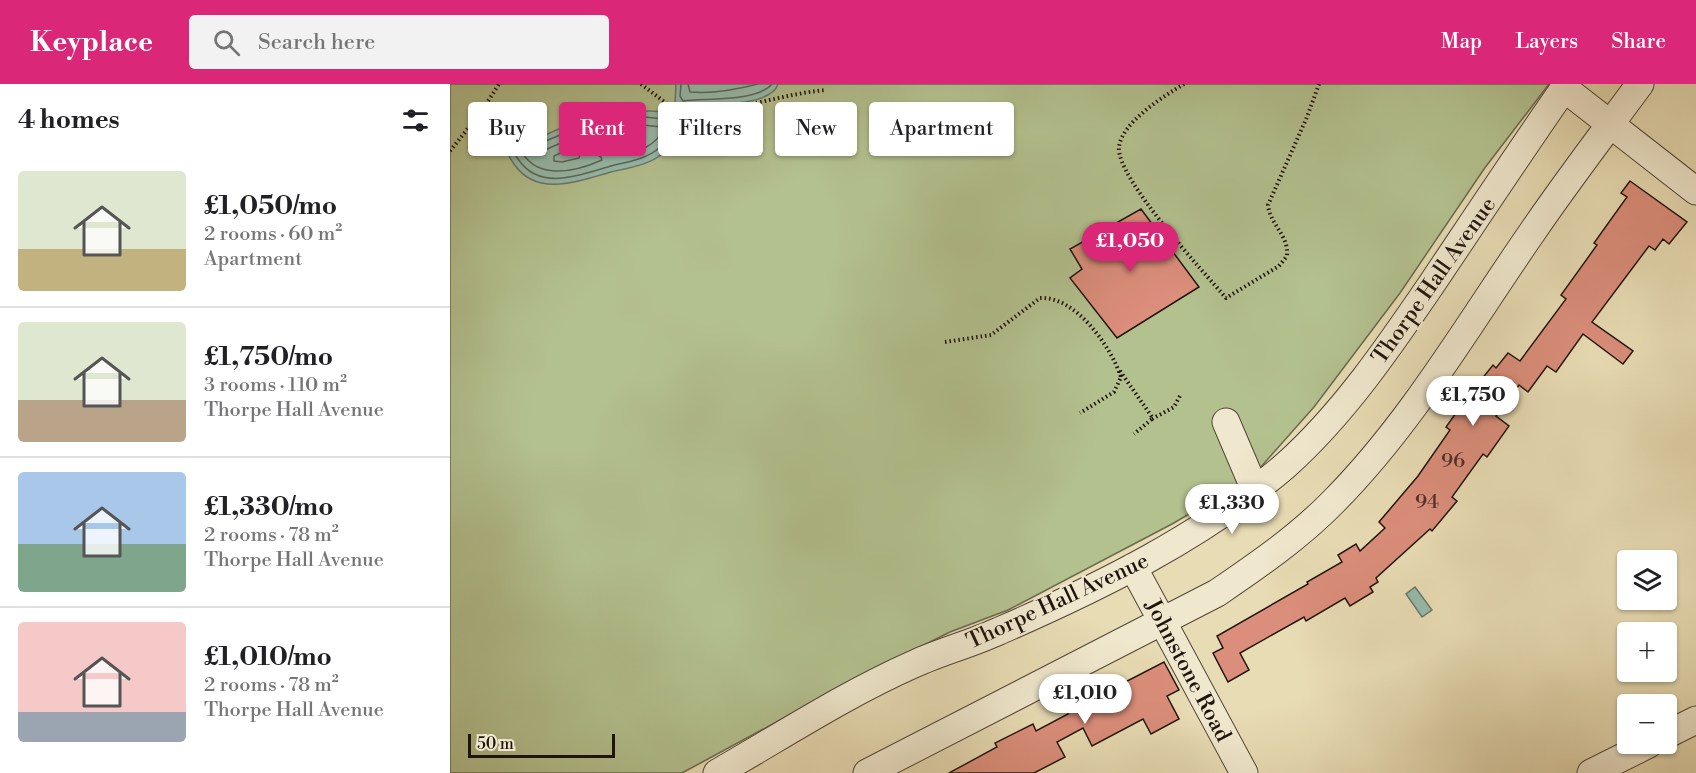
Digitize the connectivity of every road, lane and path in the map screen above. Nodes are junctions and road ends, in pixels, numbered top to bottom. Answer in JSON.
{"nodes":[{"id":1,"x":499,"y":84,"type":"edge"},
{"id":2,"x":641,"y":84,"type":"edge"},
{"id":3,"x":1184,"y":84,"type":"edge"},
{"id":4,"x":1319,"y":84,"type":"edge"},
{"id":5,"x":1640,"y":84,"type":"edge"},
{"id":6,"x":1566,"y":86,"type":"edge"},
{"id":7,"x":826,"y":90,"type":"dead end"},
{"id":8,"x":664,"y":102,"type":"edge"},
{"id":9,"x":763,"y":103,"type":"edge"},
{"id":10,"x":1612,"y":123,"type":"junction"},
{"id":11,"x":450,"y":151,"type":"edge"},
{"id":12,"x":1696,"y":191,"type":"edge"},
{"id":13,"x":945,"y":342,"type":"dead end"},
{"id":14,"x":1118,"y":368,"type":"junction"},
{"id":15,"x":1180,"y":394,"type":"dead end"},
{"id":16,"x":1080,"y":413,"type":"dead end"},
{"id":17,"x":1152,"y":419,"type":"junction"},
{"id":18,"x":1226,"y":422,"type":"dead end"},
{"id":19,"x":1134,"y":434,"type":"dead end"},
{"id":20,"x":1255,"y":490,"type":"junction"},
{"id":21,"x":1133,"y":567,"type":"junction"},
{"id":22,"x":1163,"y":620,"type":"junction"},
{"id":23,"x":1696,"y":720,"type":"edge"},
{"id":24,"x":1677,"y":730,"type":"edge"},
{"id":25,"x":1628,"y":754,"type":"edge"},
{"id":26,"x":717,"y":773,"type":"edge"},
{"id":27,"x":867,"y":773,"type":"edge"},
{"id":28,"x":1244,"y":773,"type":"edge"},
{"id":29,"x":1591,"y":773,"type":"edge"}],
"edges":[{"from":1,"to":11,"type":"path"},
{"from":2,"to":8,"type":"path"},
{"from":3,"to":4,"type":"path"},
{"from":5,"to":10,"type":"street"},
{"from":6,"to":10,"type":"street"},
{"from":6,"to":20,"type":"street","name":"Thorpe Hall Avenue"},
{"from":7,"to":9,"type":"path"},
{"from":10,"to":12,"type":"street"},
{"from":10,"to":22,"type":"street"},
{"from":13,"to":14,"type":"path"},
{"from":14,"to":16,"type":"path"},
{"from":14,"to":17,"type":"path"},
{"from":15,"to":17,"type":"path"},
{"from":17,"to":19,"type":"path"},
{"from":18,"to":20,"type":"street"},
{"from":20,"to":21,"type":"street","name":"Thorpe Hall Avenue"},
{"from":21,"to":22,"type":"street","name":"Johnstone Road"},
{"from":21,"to":26,"type":"street","name":"Thorpe Hall Avenue"},
{"from":22,"to":27,"type":"street"},
{"from":22,"to":28,"type":"street","name":"Johnstone Road"},
{"from":23,"to":24,"type":"street"},
{"from":25,"to":29,"type":"street"}]}
